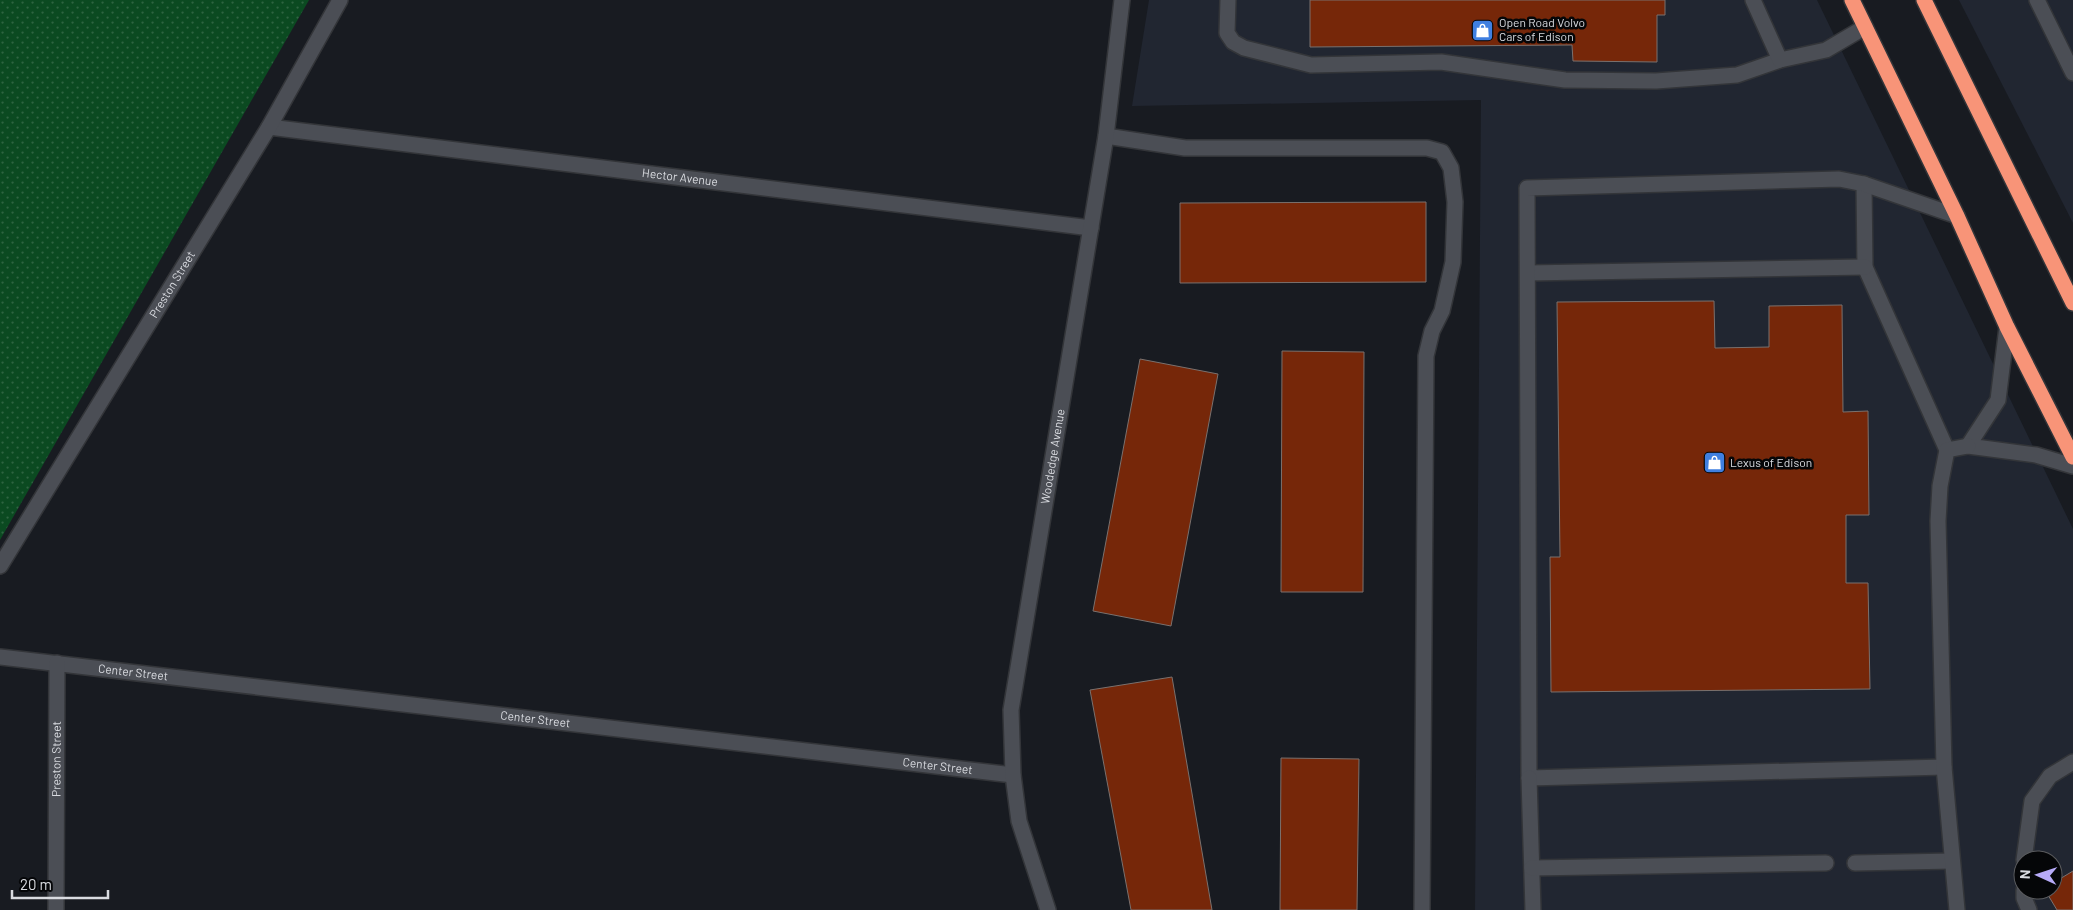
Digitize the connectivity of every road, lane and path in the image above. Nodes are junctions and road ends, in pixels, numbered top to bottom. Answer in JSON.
{"nodes":[{"id":1,"x":340,"y":0,"type":"edge"},
{"id":2,"x":1122,"y":0,"type":"edge"},
{"id":3,"x":1228,"y":0,"type":"edge"},
{"id":4,"x":1753,"y":0,"type":"edge"},
{"id":5,"x":1852,"y":0,"type":"edge"},
{"id":6,"x":1924,"y":0,"type":"edge"},
{"id":7,"x":2037,"y":0,"type":"edge"},
{"id":8,"x":1865,"y":27,"type":"junction"},
{"id":9,"x":1780,"y":60,"type":"junction"},
{"id":10,"x":2073,"y":73,"type":"edge"},
{"id":11,"x":269,"y":127,"type":"junction"},
{"id":12,"x":1106,"y":136,"type":"junction"},
{"id":13,"x":1864,"y":184,"type":"junction"},
{"id":14,"x":1957,"y":216,"type":"junction"},
{"id":15,"x":1091,"y":228,"type":"junction"},
{"id":16,"x":1865,"y":267,"type":"junction"},
{"id":17,"x":1528,"y":273,"type":"junction"},
{"id":18,"x":2071,"y":297,"type":"edge"},
{"id":19,"x":2007,"y":327,"type":"junction"},
{"id":20,"x":1968,"y":446,"type":"junction"},
{"id":21,"x":1947,"y":450,"type":"junction"},
{"id":22,"x":2073,"y":457,"type":"edge"},
{"id":23,"x":2073,"y":466,"type":"edge"},
{"id":24,"x":0,"y":566,"type":"edge"},
{"id":25,"x":0,"y":657,"type":"edge"},
{"id":26,"x":57,"y":663,"type":"junction"},
{"id":27,"x":2073,"y":762,"type":"edge"},
{"id":28,"x":1944,"y":767,"type":"junction"},
{"id":29,"x":1013,"y":774,"type":"junction"},
{"id":30,"x":1529,"y":778,"type":"junction"},
{"id":31,"x":2025,"y":850,"type":"edge"},
{"id":32,"x":1952,"y":862,"type":"junction"},
{"id":33,"x":1855,"y":863,"type":"dead end"},
{"id":34,"x":1826,"y":864,"type":"dead end"},
{"id":35,"x":1532,"y":868,"type":"junction"},
{"id":36,"x":56,"y":910,"type":"edge"},
{"id":37,"x":1048,"y":910,"type":"edge"},
{"id":38,"x":1422,"y":910,"type":"edge"},
{"id":39,"x":1533,"y":910,"type":"edge"},
{"id":40,"x":1957,"y":910,"type":"edge"}],
"edges":[{"from":1,"to":11,"type":"street","name":"Preston Street"},
{"from":2,"to":12,"type":"street","name":"Woodedge Avenue"},
{"from":3,"to":9,"type":"street"},
{"from":4,"to":9,"type":"street"},
{"from":5,"to":8,"type":"highway"},
{"from":6,"to":18,"type":"highway"},
{"from":7,"to":10,"type":"street"},
{"from":8,"to":9,"type":"street"},
{"from":8,"to":14,"type":"highway"},
{"from":11,"to":15,"type":"street","name":"Hector Avenue"},
{"from":11,"to":24,"type":"street","name":"Preston Street"},
{"from":12,"to":15,"type":"street","name":"Woodedge Avenue"},
{"from":12,"to":38,"type":"street"},
{"from":13,"to":14,"type":"street"},
{"from":13,"to":16,"type":"street"},
{"from":13,"to":17,"type":"street"},
{"from":14,"to":19,"type":"highway"},
{"from":15,"to":29,"type":"street","name":"Woodedge Avenue"},
{"from":16,"to":17,"type":"street"},
{"from":16,"to":21,"type":"street"},
{"from":17,"to":30,"type":"street"},
{"from":19,"to":20,"type":"street"},
{"from":19,"to":22,"type":"highway"},
{"from":20,"to":21,"type":"street"},
{"from":20,"to":23,"type":"street"},
{"from":21,"to":28,"type":"street"},
{"from":25,"to":26,"type":"street"},
{"from":26,"to":29,"type":"street","name":"Center Street"},
{"from":26,"to":36,"type":"street","name":"Preston Street"},
{"from":27,"to":31,"type":"street"},
{"from":28,"to":30,"type":"street"},
{"from":28,"to":32,"type":"street"},
{"from":29,"to":37,"type":"street","name":"Woodedge Avenue"},
{"from":30,"to":35,"type":"street"},
{"from":32,"to":33,"type":"street"},
{"from":32,"to":40,"type":"street"},
{"from":34,"to":35,"type":"street"},
{"from":35,"to":39,"type":"street"}]}
